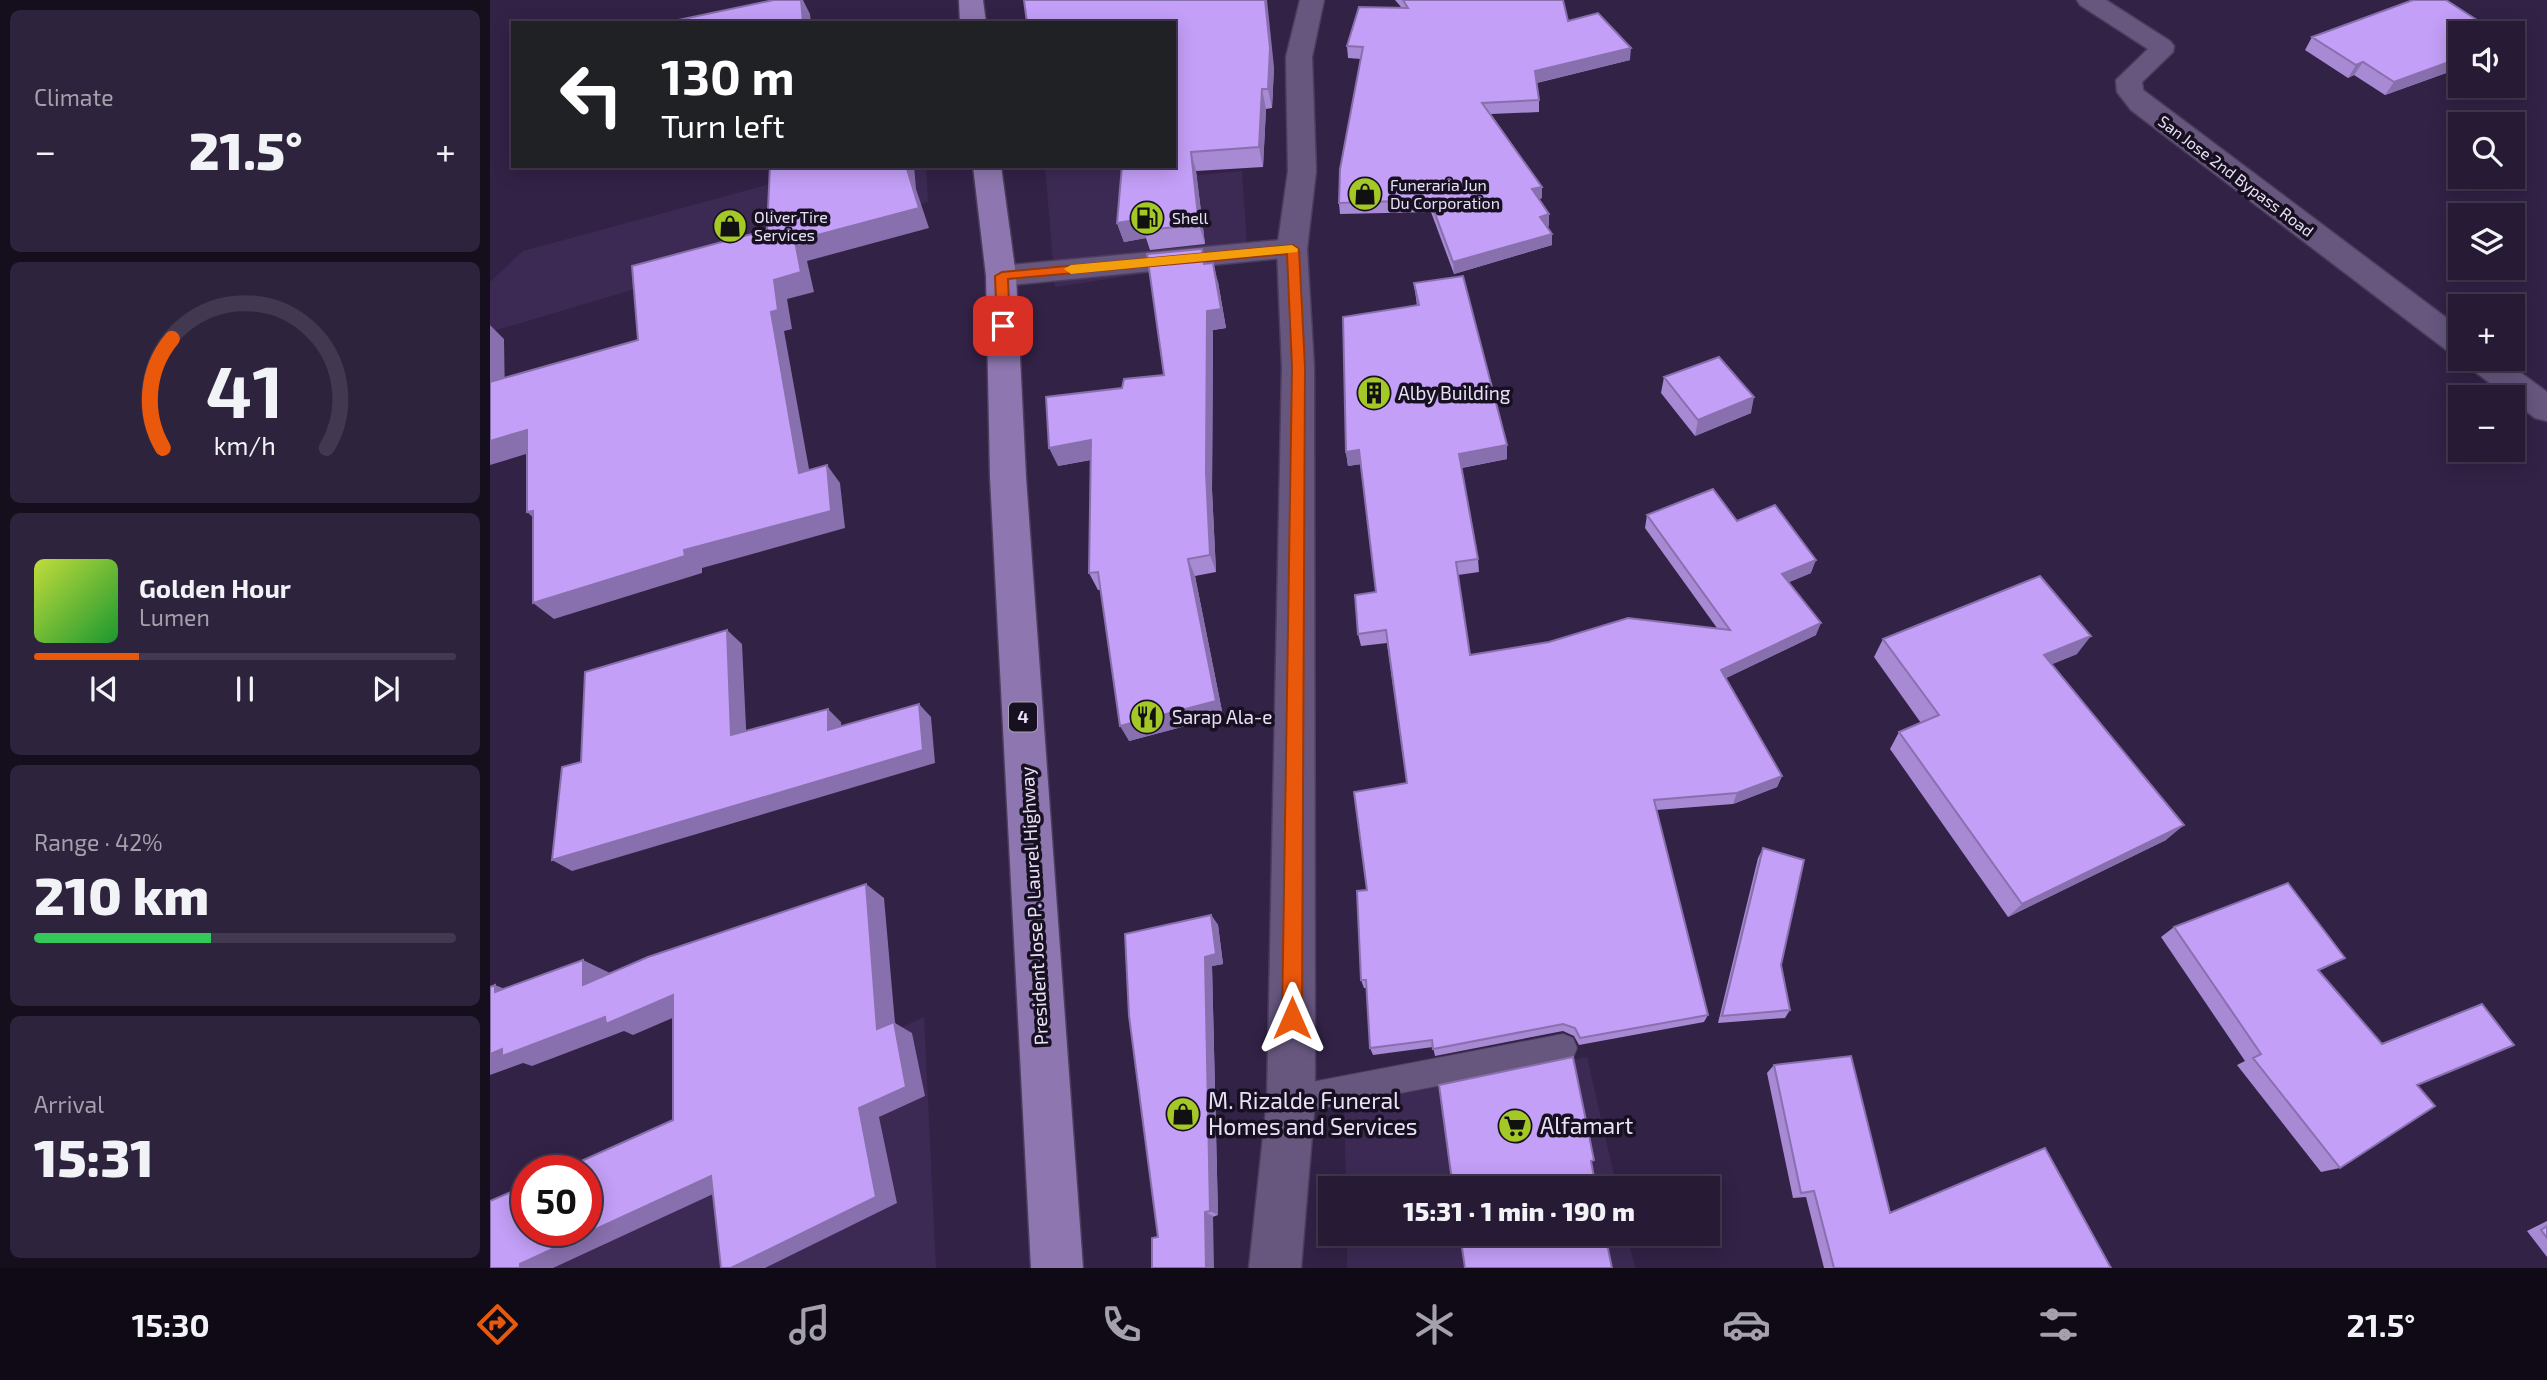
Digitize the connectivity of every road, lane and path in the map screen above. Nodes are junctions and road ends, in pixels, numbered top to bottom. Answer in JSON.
{"nodes":[{"id":1,"x":971,"y":0,"type":"edge"},
{"id":2,"x":1312,"y":0,"type":"edge"},
{"id":3,"x":2090,"y":0,"type":"edge"},
{"id":4,"x":973,"y":21,"type":"edge"},
{"id":5,"x":987,"y":168,"type":"edge"},
{"id":6,"x":1293,"y":249,"type":"junction"},
{"id":7,"x":1002,"y":276,"type":"junction"},
{"id":8,"x":2448,"y":335,"type":"edge"},
{"id":9,"x":2496,"y":371,"type":"edge"},
{"id":10,"x":2547,"y":409,"type":"edge"},
{"id":11,"x":1563,"y":1048,"type":"edge"},
{"id":12,"x":1291,"y":1100,"type":"junction"},
{"id":13,"x":1057,"y":1268,"type":"edge"},
{"id":14,"x":1275,"y":1268,"type":"edge"}],
"edges":[{"from":1,"to":4,"type":"highway"},
{"from":2,"to":6,"type":"main road"},
{"from":3,"to":8,"type":"main road","name":"San Jose 2nd Bypass Road"},
{"from":5,"to":7,"type":"highway","name":"President Jose P. Laurel Highway","number":"4"},
{"from":6,"to":7,"type":"main road"},
{"from":6,"to":12,"type":"main road"},
{"from":7,"to":13,"type":"highway","name":"President Jose P. Laurel Highway","number":"4"},
{"from":9,"to":10,"type":"main road"},
{"from":11,"to":12,"type":"lane"},
{"from":12,"to":14,"type":"main road"}]}
